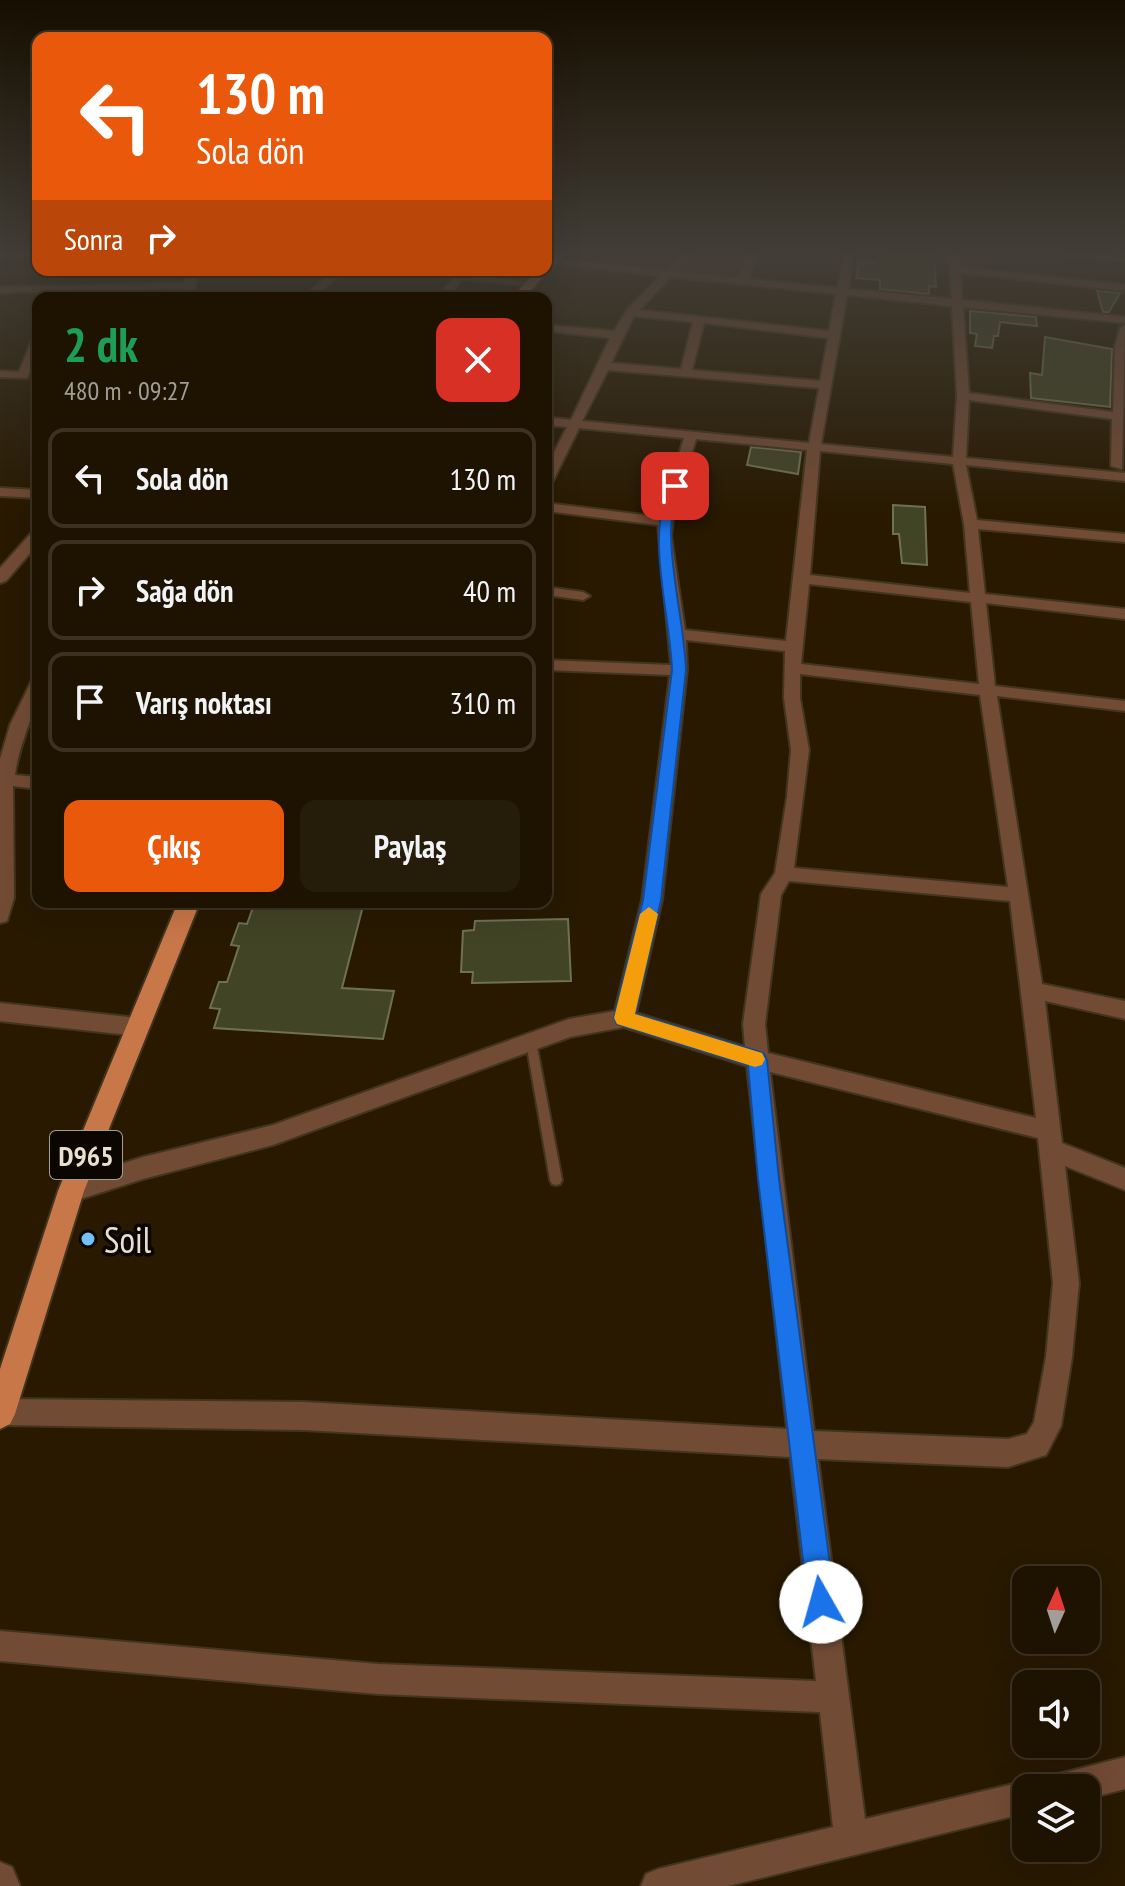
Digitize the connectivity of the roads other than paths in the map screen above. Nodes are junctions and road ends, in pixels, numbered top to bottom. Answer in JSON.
{"nodes":[{"id":1,"x":614,"y":341,"type":"edge"},
{"id":2,"x":694,"y":341,"type":"edge"},
{"id":3,"x":832,"y":341,"type":"edge"},
{"id":4,"x":959,"y":341,"type":"edge"},
{"id":5,"x":1122,"y":341,"type":"edge"},
{"id":6,"x":32,"y":354,"type":"edge"},
{"id":7,"x":604,"y":366,"type":"junction"},
{"id":8,"x":686,"y":373,"type":"junction"},
{"id":9,"x":0,"y":374,"type":"edge"},
{"id":10,"x":824,"y":385,"type":"junction"},
{"id":11,"x":963,"y":396,"type":"junction"},
{"id":12,"x":552,"y":413,"type":"edge"},
{"id":13,"x":1119,"y":416,"type":"junction"},
{"id":14,"x":576,"y":419,"type":"junction"},
{"id":15,"x":552,"y":421,"type":"edge"},
{"id":16,"x":691,"y":435,"type":"junction"},
{"id":17,"x":814,"y":442,"type":"junction"},
{"id":18,"x":959,"y":456,"type":"junction"},
{"id":19,"x":552,"y":469,"type":"edge"},
{"id":20,"x":1122,"y":470,"type":"edge"},
{"id":21,"x":0,"y":492,"type":"edge"},
{"id":22,"x":32,"y":494,"type":"edge"},
{"id":23,"x":552,"y":508,"type":"edge"},
{"id":24,"x":665,"y":522,"type":"junction"},
{"id":25,"x":971,"y":524,"type":"junction"},
{"id":26,"x":1125,"y":538,"type":"edge"},
{"id":27,"x":32,"y":540,"type":"edge"},
{"id":28,"x":4,"y":569,"type":"edge"},
{"id":29,"x":802,"y":579,"type":"junction"},
{"id":30,"x":552,"y":592,"type":"edge"},
{"id":31,"x":583,"y":596,"type":"dead end"},
{"id":32,"x":980,"y":598,"type":"junction"},
{"id":33,"x":1125,"y":614,"type":"edge"},
{"id":34,"x":678,"y":634,"type":"junction"},
{"id":35,"x":793,"y":658,"type":"junction"},
{"id":36,"x":552,"y":665,"type":"edge"},
{"id":37,"x":679,"y":670,"type":"junction"},
{"id":38,"x":988,"y":689,"type":"junction"},
{"id":39,"x":32,"y":695,"type":"edge"},
{"id":40,"x":1125,"y":706,"type":"edge"},
{"id":41,"x":1,"y":779,"type":"edge"},
{"id":42,"x":32,"y":782,"type":"edge"},
{"id":43,"x":784,"y":874,"type":"junction"},
{"id":44,"x":1018,"y":895,"type":"junction"},
{"id":45,"x":187,"y":908,"type":"edge"},
{"id":46,"x":0,"y":916,"type":"edge"},
{"id":47,"x":1033,"y":990,"type":"junction"},
{"id":48,"x":1125,"y":1010,"type":"edge"},
{"id":49,"x":0,"y":1012,"type":"edge"},
{"id":50,"x":624,"y":1018,"type":"junction"},
{"id":51,"x":138,"y":1027,"type":"junction"},
{"id":52,"x":531,"y":1042,"type":"junction"},
{"id":53,"x":757,"y":1060,"type":"junction"},
{"id":54,"x":1051,"y":1140,"type":"junction"},
{"id":55,"x":1125,"y":1179,"type":"edge"},
{"id":56,"x":556,"y":1180,"type":"dead end"},
{"id":57,"x":71,"y":1191,"type":"junction"},
{"id":58,"x":0,"y":1413,"type":"edge"},
{"id":59,"x":802,"y":1444,"type":"junction"},
{"id":60,"x":0,"y":1646,"type":"edge"},
{"id":61,"x":833,"y":1697,"type":"junction"},
{"id":62,"x":1125,"y":1773,"type":"edge"},
{"id":63,"x":1100,"y":1779,"type":"edge"},
{"id":64,"x":1012,"y":1800,"type":"edge"},
{"id":65,"x":851,"y":1839,"type":"junction"},
{"id":66,"x":0,"y":1879,"type":"edge"},
{"id":67,"x":3,"y":1886,"type":"edge"},
{"id":68,"x":658,"y":1886,"type":"edge"}],
"edges":[{"from":1,"to":7,"type":"street"},
{"from":2,"to":8,"type":"street"},
{"from":3,"to":10,"type":"street"},
{"from":4,"to":11,"type":"street"},
{"from":5,"to":13,"type":"street"},
{"from":6,"to":9,"type":"street"},
{"from":7,"to":8,"type":"street"},
{"from":7,"to":14,"type":"street"},
{"from":8,"to":10,"type":"street"},
{"from":10,"to":17,"type":"street"},
{"from":11,"to":13,"type":"street"},
{"from":11,"to":18,"type":"street"},
{"from":12,"to":14,"type":"street"},
{"from":13,"to":20,"type":"street"},
{"from":14,"to":15,"type":"street"},
{"from":14,"to":16,"type":"street"},
{"from":14,"to":17,"type":"street"},
{"from":14,"to":19,"type":"street"},
{"from":16,"to":17,"type":"street"},
{"from":16,"to":24,"type":"street"},
{"from":17,"to":18,"type":"street"},
{"from":17,"to":29,"type":"street"},
{"from":18,"to":20,"type":"street"},
{"from":18,"to":25,"type":"street"},
{"from":21,"to":22,"type":"street"},
{"from":23,"to":24,"type":"street"},
{"from":24,"to":34,"type":"street"},
{"from":25,"to":26,"type":"street"},
{"from":25,"to":32,"type":"street"},
{"from":27,"to":28,"type":"street"},
{"from":29,"to":32,"type":"street"},
{"from":29,"to":35,"type":"street"},
{"from":30,"to":31,"type":"street"},
{"from":32,"to":33,"type":"street"},
{"from":32,"to":38,"type":"street"},
{"from":34,"to":35,"type":"street"},
{"from":34,"to":37,"type":"street"},
{"from":35,"to":38,"type":"street"},
{"from":35,"to":43,"type":"street"},
{"from":36,"to":37,"type":"street"},
{"from":37,"to":50,"type":"street"},
{"from":38,"to":40,"type":"street"},
{"from":38,"to":44,"type":"street"},
{"from":39,"to":41,"type":"street"},
{"from":41,"to":42,"type":"street"},
{"from":41,"to":46,"type":"street"},
{"from":43,"to":44,"type":"street"},
{"from":43,"to":53,"type":"street"},
{"from":44,"to":47,"type":"street"},
{"from":45,"to":51,"type":"main road","number":"D965"},
{"from":47,"to":48,"type":"street"},
{"from":47,"to":54,"type":"street"},
{"from":49,"to":51,"type":"street"},
{"from":50,"to":52,"type":"street"},
{"from":50,"to":53,"type":"street"},
{"from":51,"to":57,"type":"main road","number":"D965"},
{"from":52,"to":56,"type":"lane"},
{"from":52,"to":57,"type":"street"},
{"from":53,"to":54,"type":"street"},
{"from":53,"to":59,"type":"street"},
{"from":54,"to":55,"type":"street"},
{"from":54,"to":59,"type":"street"},
{"from":57,"to":58,"type":"main road","number":"D965"},
{"from":58,"to":59,"type":"street"},
{"from":59,"to":61,"type":"street"},
{"from":60,"to":61,"type":"street"},
{"from":61,"to":65,"type":"street"},
{"from":62,"to":63,"type":"street"},
{"from":64,"to":65,"type":"street"},
{"from":65,"to":68,"type":"street"},
{"from":66,"to":67,"type":"street"}]}
